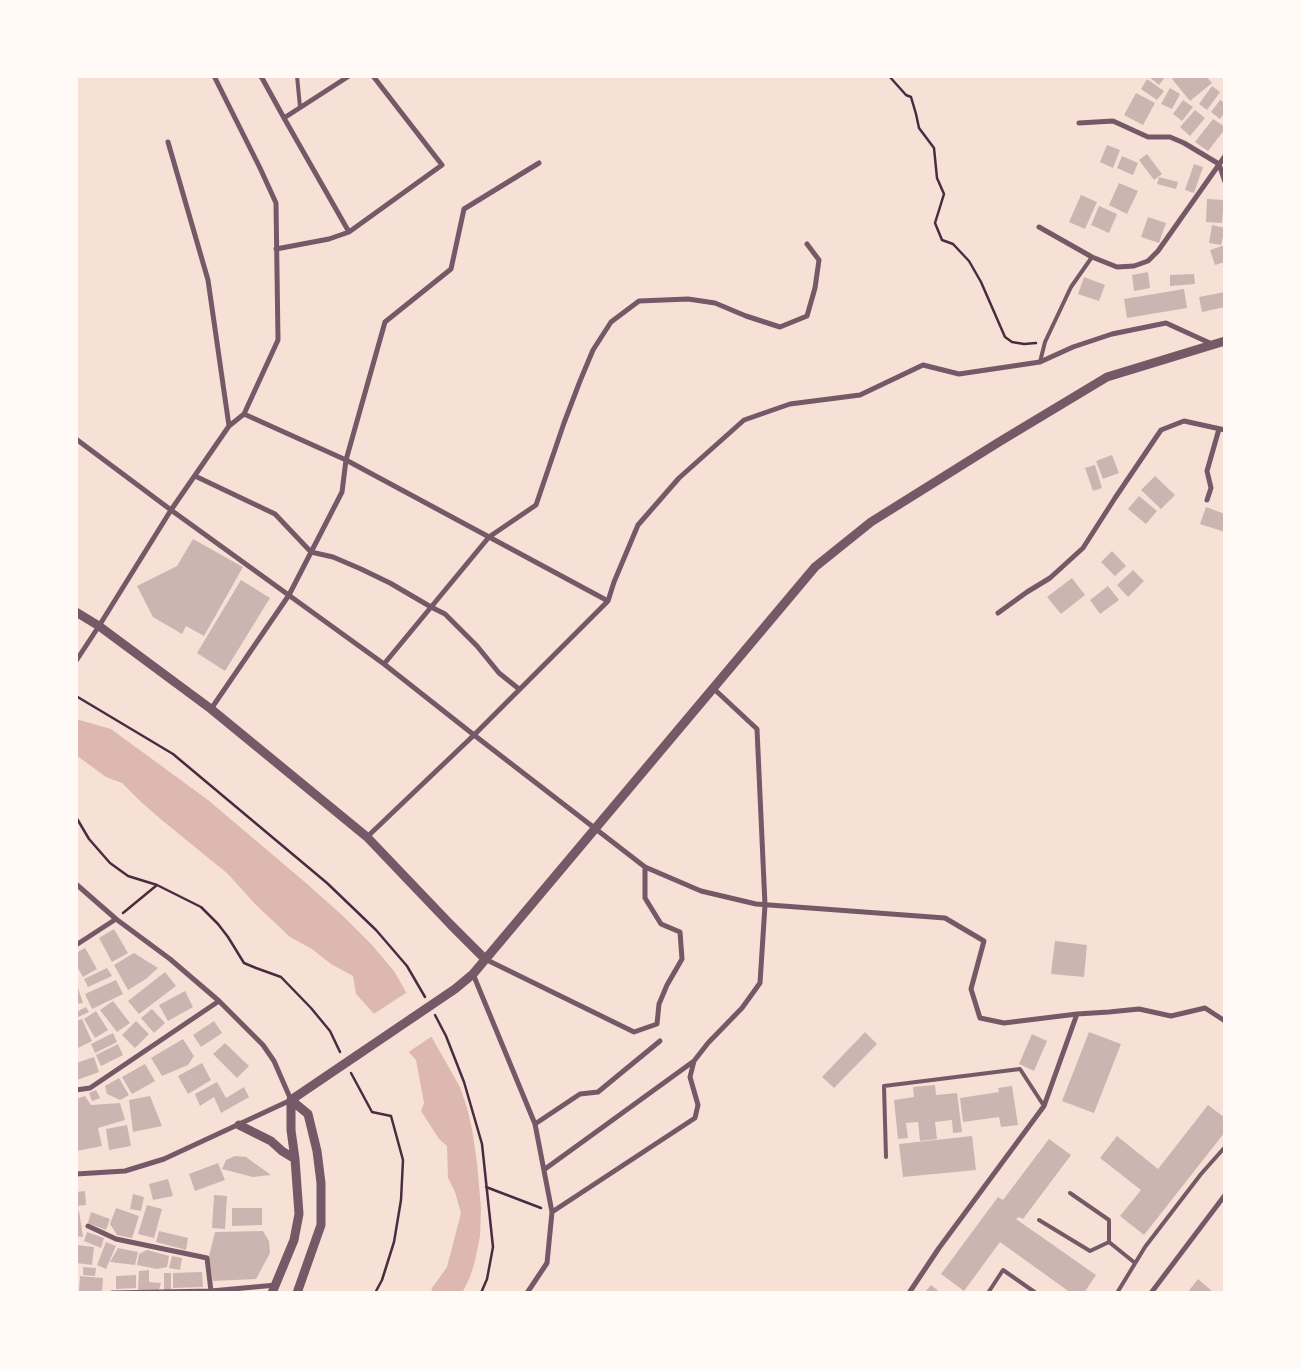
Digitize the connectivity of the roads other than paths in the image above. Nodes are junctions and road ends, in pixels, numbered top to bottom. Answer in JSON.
{"nodes":[{"id":1,"x":214,"y":76,"type":"edge"},
{"id":2,"x":260,"y":76,"type":"edge"},
{"id":3,"x":297,"y":76,"type":"edge"},
{"id":4,"x":349,"y":76,"type":"edge"},
{"id":5,"x":373,"y":76,"type":"edge"},
{"id":6,"x":300,"y":107,"type":"junction"},
{"id":7,"x":284,"y":118,"type":"junction"},
{"id":8,"x":1080,"y":123,"type":"dead end"},
{"id":9,"x":168,"y":142,"type":"dead end"},
{"id":10,"x":1225,"y":156,"type":"edge"},
{"id":11,"x":539,"y":163,"type":"dead end"},
{"id":12,"x":1219,"y":164,"type":"junction"},
{"id":13,"x":1225,"y":182,"type":"edge"},
{"id":14,"x":1039,"y":227,"type":"dead end"},
{"id":15,"x":349,"y":232,"type":"junction"},
{"id":16,"x":807,"y":244,"type":"dead end"},
{"id":17,"x":276,"y":249,"type":"junction"},
{"id":18,"x":1092,"y":257,"type":"junction"},
{"id":19,"x":1225,"y":341,"type":"edge"},
{"id":20,"x":1213,"y":344,"type":"junction"},
{"id":21,"x":1040,"y":362,"type":"junction"},
{"id":22,"x":244,"y":414,"type":"junction"},
{"id":23,"x":229,"y":426,"type":"junction"},
{"id":24,"x":1222,"y":429,"type":"edge"},
{"id":25,"x":76,"y":439,"type":"edge"},
{"id":26,"x":346,"y":460,"type":"junction"},
{"id":27,"x":195,"y":476,"type":"junction"},
{"id":28,"x":1207,"y":500,"type":"dead end"},
{"id":29,"x":171,"y":510,"type":"junction"},
{"id":30,"x":489,"y":537,"type":"junction"},
{"id":31,"x":311,"y":552,"type":"junction"},
{"id":32,"x":289,"y":595,"type":"junction"},
{"id":33,"x":608,"y":601,"type":"junction"},
{"id":34,"x":431,"y":607,"type":"junction"},
{"id":35,"x":76,"y":612,"type":"edge"},
{"id":36,"x":998,"y":613,"type":"dead end"},
{"id":37,"x":99,"y":626,"type":"junction"},
{"id":38,"x":76,"y":661,"type":"edge"},
{"id":39,"x":384,"y":664,"type":"junction"},
{"id":40,"x":714,"y":688,"type":"junction"},
{"id":41,"x":519,"y":690,"type":"junction"},
{"id":42,"x":211,"y":709,"type":"junction"},
{"id":43,"x":474,"y":735,"type":"junction"},
{"id":44,"x":596,"y":830,"type":"junction"},
{"id":45,"x":367,"y":837,"type":"junction"},
{"id":46,"x":645,"y":867,"type":"junction"},
{"id":47,"x":76,"y":884,"type":"edge"},
{"id":48,"x":765,"y":905,"type":"junction"},
{"id":49,"x":116,"y":919,"type":"junction"},
{"id":50,"x":76,"y":945,"type":"edge"},
{"id":51,"x":485,"y":959,"type":"junction"},
{"id":52,"x":473,"y":974,"type":"junction"},
{"id":53,"x":219,"y":1001,"type":"junction"},
{"id":54,"x":1076,"y":1014,"type":"junction"},
{"id":55,"x":1225,"y":1021,"type":"edge"},
{"id":56,"x":660,"y":1041,"type":"dead end"},
{"id":57,"x":694,"y":1061,"type":"junction"},
{"id":58,"x":77,"y":1088,"type":"edge"},
{"id":59,"x":292,"y":1100,"type":"junction"},
{"id":60,"x":1044,"y":1106,"type":"junction"},
{"id":61,"x":535,"y":1124,"type":"junction"},
{"id":62,"x":239,"y":1125,"type":"junction"},
{"id":63,"x":1225,"y":1147,"type":"edge"},
{"id":64,"x":886,"y":1157,"type":"dead end"},
{"id":65,"x":295,"y":1159,"type":"junction"},
{"id":66,"x":544,"y":1169,"type":"junction"},
{"id":67,"x":76,"y":1174,"type":"edge"},
{"id":68,"x":1070,"y":1193,"type":"dead end"},
{"id":69,"x":1225,"y":1195,"type":"edge"},
{"id":70,"x":552,"y":1212,"type":"junction"},
{"id":71,"x":1039,"y":1220,"type":"dead end"},
{"id":72,"x":88,"y":1226,"type":"dead end"},
{"id":73,"x":1109,"y":1242,"type":"junction"},
{"id":74,"x":1135,"y":1263,"type":"junction"},
{"id":75,"x":274,"y":1289,"type":"edge"},
{"id":76,"x":211,"y":1291,"type":"junction"},
{"id":77,"x":112,"y":1293,"type":"edge"},
{"id":78,"x":297,"y":1293,"type":"edge"},
{"id":79,"x":527,"y":1293,"type":"edge"},
{"id":80,"x":909,"y":1293,"type":"edge"},
{"id":81,"x":988,"y":1293,"type":"edge"},
{"id":82,"x":1036,"y":1293,"type":"edge"},
{"id":83,"x":1117,"y":1293,"type":"edge"},
{"id":84,"x":1151,"y":1293,"type":"edge"}],
"edges":[{"from":1,"to":17,"type":"street"},
{"from":2,"to":7,"type":"street"},
{"from":3,"to":6,"type":"lane"},
{"from":4,"to":6,"type":"street"},
{"from":5,"to":15,"type":"street"},
{"from":6,"to":7,"type":"street"},
{"from":7,"to":15,"type":"street"},
{"from":8,"to":12,"type":"street"},
{"from":9,"to":23,"type":"street"},
{"from":10,"to":12,"type":"street"},
{"from":11,"to":26,"type":"street"},
{"from":12,"to":13,"type":"street"},
{"from":12,"to":18,"type":"street"},
{"from":14,"to":18,"type":"street"},
{"from":15,"to":17,"type":"street"},
{"from":16,"to":30,"type":"street"},
{"from":17,"to":22,"type":"street"},
{"from":18,"to":21,"type":"lane"},
{"from":19,"to":20,"type":"street"},
{"from":20,"to":21,"type":"street"},
{"from":20,"to":40,"type":"street"},
{"from":21,"to":33,"type":"street"},
{"from":22,"to":23,"type":"street"},
{"from":22,"to":26,"type":"street"},
{"from":23,"to":27,"type":"street"},
{"from":24,"to":28,"type":"street"},
{"from":24,"to":36,"type":"street"},
{"from":25,"to":29,"type":"street"},
{"from":26,"to":30,"type":"street"},
{"from":26,"to":31,"type":"street"},
{"from":27,"to":29,"type":"street"},
{"from":27,"to":31,"type":"street"},
{"from":29,"to":32,"type":"street"},
{"from":29,"to":37,"type":"street"},
{"from":30,"to":33,"type":"street"},
{"from":30,"to":34,"type":"street"},
{"from":31,"to":32,"type":"street"},
{"from":31,"to":34,"type":"street"},
{"from":32,"to":39,"type":"street"},
{"from":32,"to":42,"type":"street"},
{"from":33,"to":41,"type":"street"},
{"from":34,"to":39,"type":"street"},
{"from":34,"to":41,"type":"street"},
{"from":35,"to":37,"type":"street"},
{"from":37,"to":38,"type":"street"},
{"from":37,"to":42,"type":"street"},
{"from":39,"to":43,"type":"street"},
{"from":40,"to":44,"type":"street"},
{"from":40,"to":48,"type":"street"},
{"from":41,"to":43,"type":"street"},
{"from":42,"to":45,"type":"street"},
{"from":43,"to":44,"type":"street"},
{"from":43,"to":45,"type":"street"},
{"from":44,"to":46,"type":"street"},
{"from":44,"to":51,"type":"street"},
{"from":45,"to":51,"type":"street"},
{"from":46,"to":48,"type":"street"},
{"from":46,"to":51,"type":"street"},
{"from":47,"to":49,"type":"street"},
{"from":48,"to":54,"type":"street"},
{"from":48,"to":57,"type":"street"},
{"from":49,"to":50,"type":"street"},
{"from":49,"to":53,"type":"street"},
{"from":51,"to":52,"type":"street"},
{"from":52,"to":59,"type":"street"},
{"from":52,"to":61,"type":"street"},
{"from":53,"to":58,"type":"street"},
{"from":53,"to":59,"type":"street"},
{"from":54,"to":55,"type":"street"},
{"from":54,"to":60,"type":"street"},
{"from":56,"to":61,"type":"street"},
{"from":57,"to":66,"type":"street"},
{"from":57,"to":70,"type":"street"},
{"from":59,"to":62,"type":"street"},
{"from":59,"to":65,"type":"street"},
{"from":59,"to":78,"type":"street"},
{"from":60,"to":64,"type":"lane"},
{"from":60,"to":80,"type":"street"},
{"from":61,"to":66,"type":"street"},
{"from":62,"to":65,"type":"street"},
{"from":62,"to":67,"type":"street"},
{"from":63,"to":74,"type":"lane"},
{"from":65,"to":75,"type":"street"},
{"from":66,"to":70,"type":"street"},
{"from":68,"to":73,"type":"lane"},
{"from":69,"to":84,"type":"street"},
{"from":70,"to":79,"type":"street"},
{"from":71,"to":73,"type":"lane"},
{"from":72,"to":76,"type":"street"},
{"from":73,"to":74,"type":"lane"},
{"from":74,"to":83,"type":"lane"},
{"from":75,"to":76,"type":"street"},
{"from":76,"to":77,"type":"street"},
{"from":81,"to":82,"type":"lane"}]}
